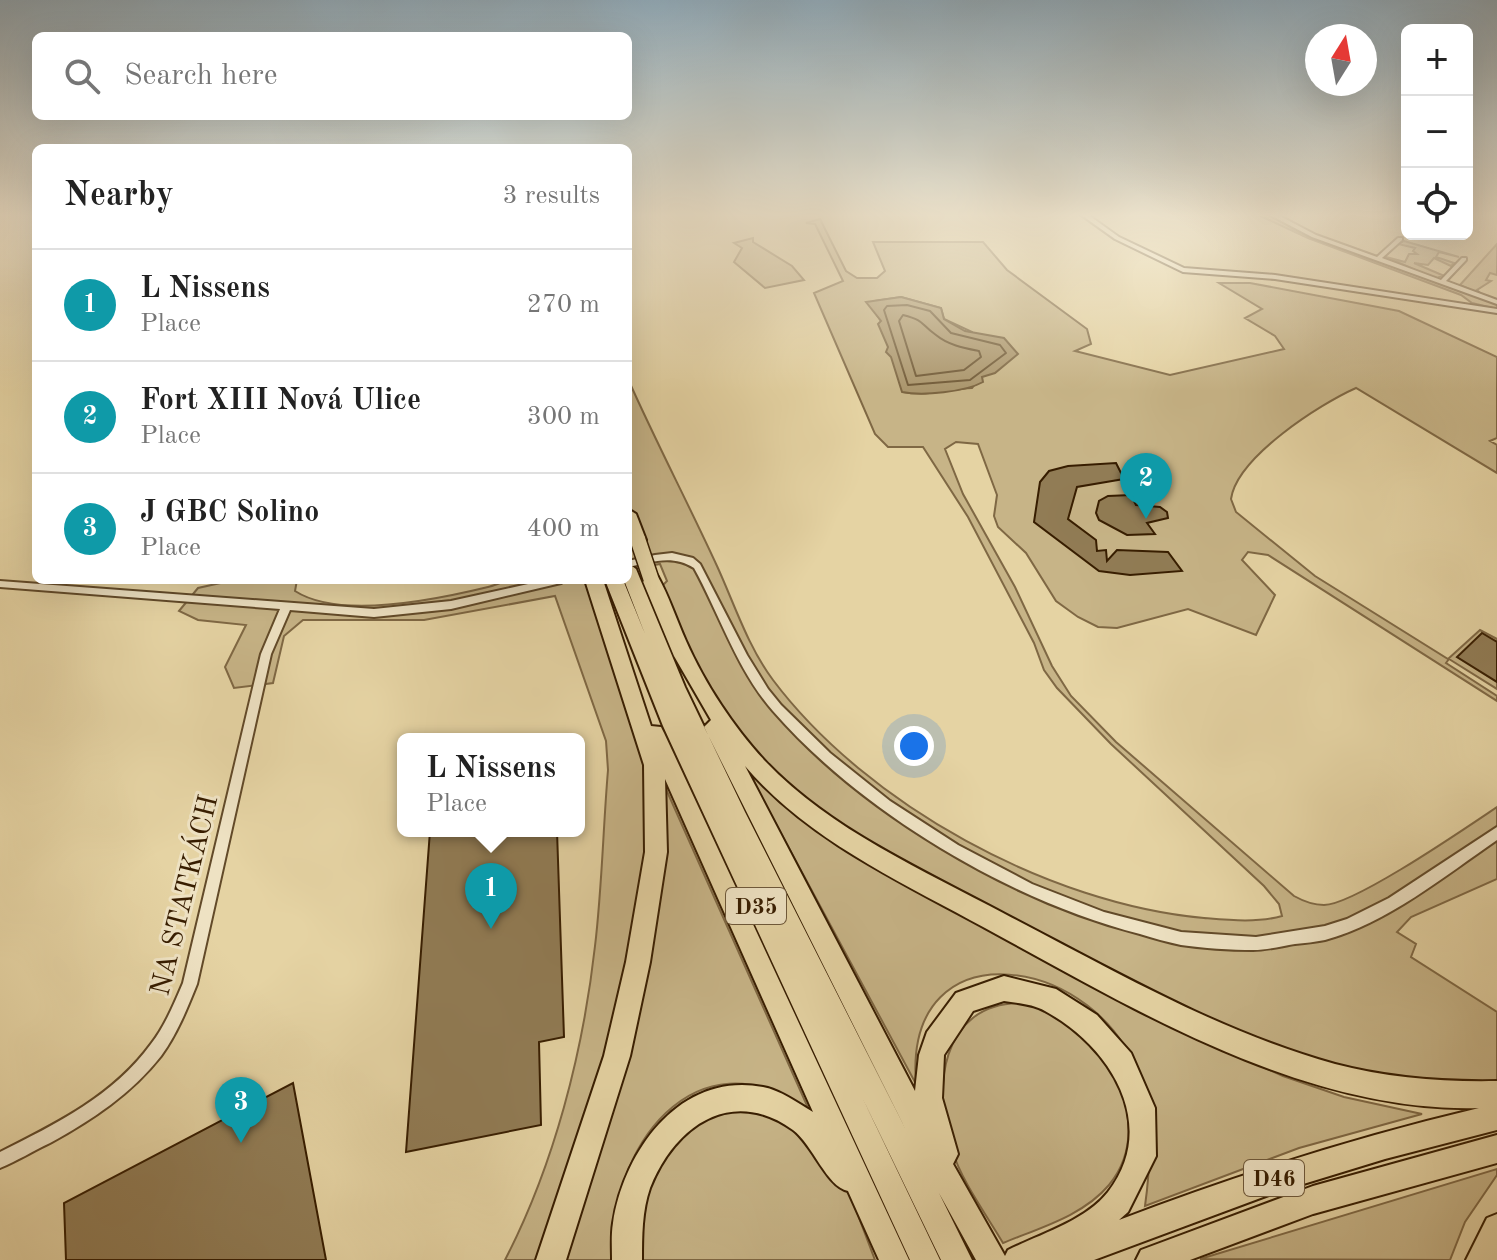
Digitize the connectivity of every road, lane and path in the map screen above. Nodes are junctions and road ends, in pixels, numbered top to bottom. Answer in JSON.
{"nodes":[{"id":1,"x":1220,"y":273,"type":"edge"},
{"id":2,"x":1418,"y":273,"type":"edge"},
{"id":3,"x":1451,"y":273,"type":"edge"},
{"id":4,"x":1442,"y":282,"type":"junction"},
{"id":5,"x":1497,"y":302,"type":"edge"},
{"id":6,"x":1497,"y":311,"type":"edge"},
{"id":7,"x":632,"y":524,"type":"edge"},
{"id":8,"x":632,"y":553,"type":"edge"},
{"id":9,"x":632,"y":573,"type":"edge"},
{"id":10,"x":0,"y":584,"type":"edge"},
{"id":11,"x":544,"y":584,"type":"edge"},
{"id":12,"x":620,"y":584,"type":"edge"},
{"id":13,"x":622,"y":584,"type":"edge"},
{"id":14,"x":624,"y":584,"type":"edge"},
{"id":15,"x":286,"y":608,"type":"junction"},
{"id":16,"x":679,"y":646,"type":"junction"},
{"id":17,"x":625,"y":668,"type":"junction"},
{"id":18,"x":1497,"y":833,"type":"edge"},
{"id":19,"x":1497,"y":1094,"type":"edge"},
{"id":20,"x":1497,"y":1117,"type":"edge"},
{"id":21,"x":1497,"y":1149,"type":"edge"},
{"id":22,"x":0,"y":1160,"type":"edge"},
{"id":23,"x":928,"y":1211,"type":"junction"},
{"id":24,"x":1497,"y":1228,"type":"edge"},
{"id":25,"x":988,"y":1252,"type":"edge"},
{"id":26,"x":551,"y":1260,"type":"edge"},
{"id":27,"x":627,"y":1260,"type":"edge"},
{"id":28,"x":894,"y":1260,"type":"edge"},
{"id":29,"x":925,"y":1260,"type":"edge"},
{"id":30,"x":957,"y":1260,"type":"edge"},
{"id":31,"x":1018,"y":1260,"type":"edge"},
{"id":32,"x":1058,"y":1260,"type":"edge"},
{"id":33,"x":1151,"y":1260,"type":"edge"},
{"id":34,"x":1481,"y":1260,"type":"edge"}],
"edges":[{"from":1,"to":6,"type":"street"},
{"from":2,"to":4,"type":"street"},
{"from":3,"to":4,"type":"street"},
{"from":4,"to":5,"type":"street"},
{"from":7,"to":8,"type":"highway","bridge":true},
{"from":9,"to":18,"type":"street"},
{"from":10,"to":15,"type":"street"},
{"from":11,"to":15,"type":"street"},
{"from":12,"to":17,"type":"highway"},
{"from":13,"to":23,"type":"highway","number":"D35"},
{"from":14,"to":16,"type":"highway"},
{"from":15,"to":22,"type":"street","name":"NA STATKÁCH"},
{"from":16,"to":19,"type":"highway"},
{"from":16,"to":23,"type":"highway"},
{"from":17,"to":23,"type":"highway"},
{"from":17,"to":26,"type":"highway"},
{"from":20,"to":32,"type":"highway","number":"D46"},
{"from":21,"to":33,"type":"highway","number":"D46"},
{"from":23,"to":25,"type":"highway"},
{"from":23,"to":27,"type":"highway"},
{"from":23,"to":28,"type":"highway"},
{"from":23,"to":29,"type":"highway","number":"D35"},
{"from":23,"to":30,"type":"highway","number":"D35"},
{"from":23,"to":31,"type":"highway"},
{"from":24,"to":34,"type":"highway"}]}
